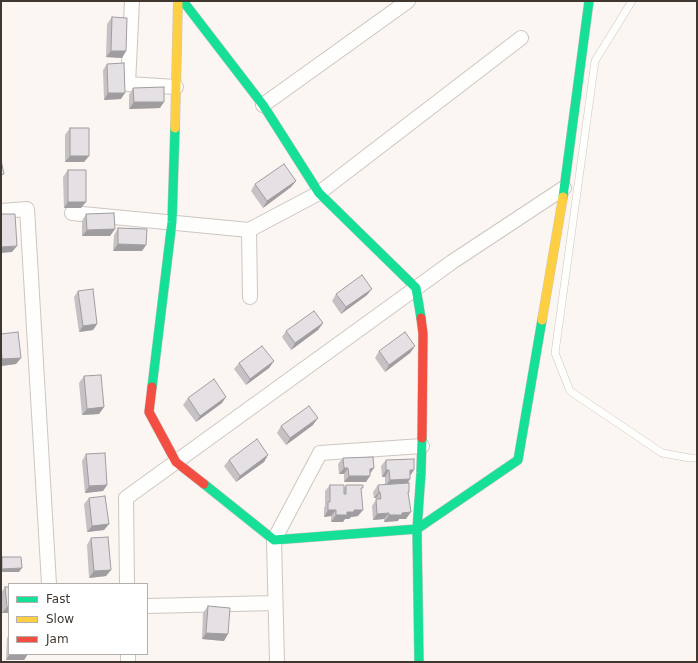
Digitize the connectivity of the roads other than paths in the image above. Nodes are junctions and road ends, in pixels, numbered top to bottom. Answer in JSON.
{"nodes":[{"id":1,"x":132,"y":1,"type":"edge"},
{"id":2,"x":178,"y":1,"type":"edge"},
{"id":3,"x":183,"y":1,"type":"edge"},
{"id":4,"x":408,"y":1,"type":"edge"},
{"id":5,"x":589,"y":1,"type":"edge"},
{"id":6,"x":632,"y":1,"type":"edge"},
{"id":7,"x":521,"y":38,"type":"dead end"},
{"id":8,"x":176,"y":87,"type":"junction"},
{"id":9,"x":263,"y":105,"type":"junction"},
{"id":10,"x":564,"y":188,"type":"junction"},
{"id":11,"x":319,"y":193,"type":"junction"},
{"id":12,"x":1,"y":211,"type":"edge"},
{"id":13,"x":72,"y":214,"type":"dead end"},
{"id":14,"x":172,"y":222,"type":"junction"},
{"id":15,"x":249,"y":230,"type":"junction"},
{"id":16,"x":416,"y":288,"type":"junction"},
{"id":17,"x":250,"y":297,"type":"dead end"},
{"id":18,"x":422,"y":446,"type":"junction"},
{"id":19,"x":697,"y":458,"type":"edge"},
{"id":20,"x":176,"y":462,"type":"junction"},
{"id":21,"x":417,"y":529,"type":"junction"},
{"id":22,"x":274,"y":540,"type":"junction"},
{"id":23,"x":49,"y":583,"type":"edge"},
{"id":24,"x":127,"y":583,"type":"edge"},
{"id":25,"x":275,"y":603,"type":"junction"},
{"id":26,"x":148,"y":606,"type":"edge"},
{"id":27,"x":277,"y":662,"type":"edge"},
{"id":28,"x":419,"y":662,"type":"edge"}],
"edges":[{"from":1,"to":8,"type":"street"},
{"from":2,"to":8,"type":"street"},
{"from":3,"to":9,"type":"street"},
{"from":4,"to":9,"type":"street"},
{"from":5,"to":10,"type":"street"},
{"from":6,"to":19,"type":"lane"},
{"from":7,"to":11,"type":"street"},
{"from":8,"to":14,"type":"street"},
{"from":9,"to":11,"type":"street"},
{"from":10,"to":16,"type":"street"},
{"from":10,"to":21,"type":"street"},
{"from":11,"to":15,"type":"street"},
{"from":11,"to":16,"type":"street"},
{"from":12,"to":23,"type":"street"},
{"from":13,"to":14,"type":"street"},
{"from":14,"to":15,"type":"street"},
{"from":14,"to":20,"type":"street"},
{"from":15,"to":17,"type":"street"},
{"from":16,"to":18,"type":"street"},
{"from":16,"to":20,"type":"street"},
{"from":18,"to":21,"type":"street"},
{"from":18,"to":22,"type":"street"},
{"from":20,"to":22,"type":"street"},
{"from":20,"to":24,"type":"street"},
{"from":21,"to":22,"type":"street"},
{"from":21,"to":28,"type":"street"},
{"from":22,"to":25,"type":"street"},
{"from":25,"to":26,"type":"street"},
{"from":25,"to":27,"type":"street"}]}
